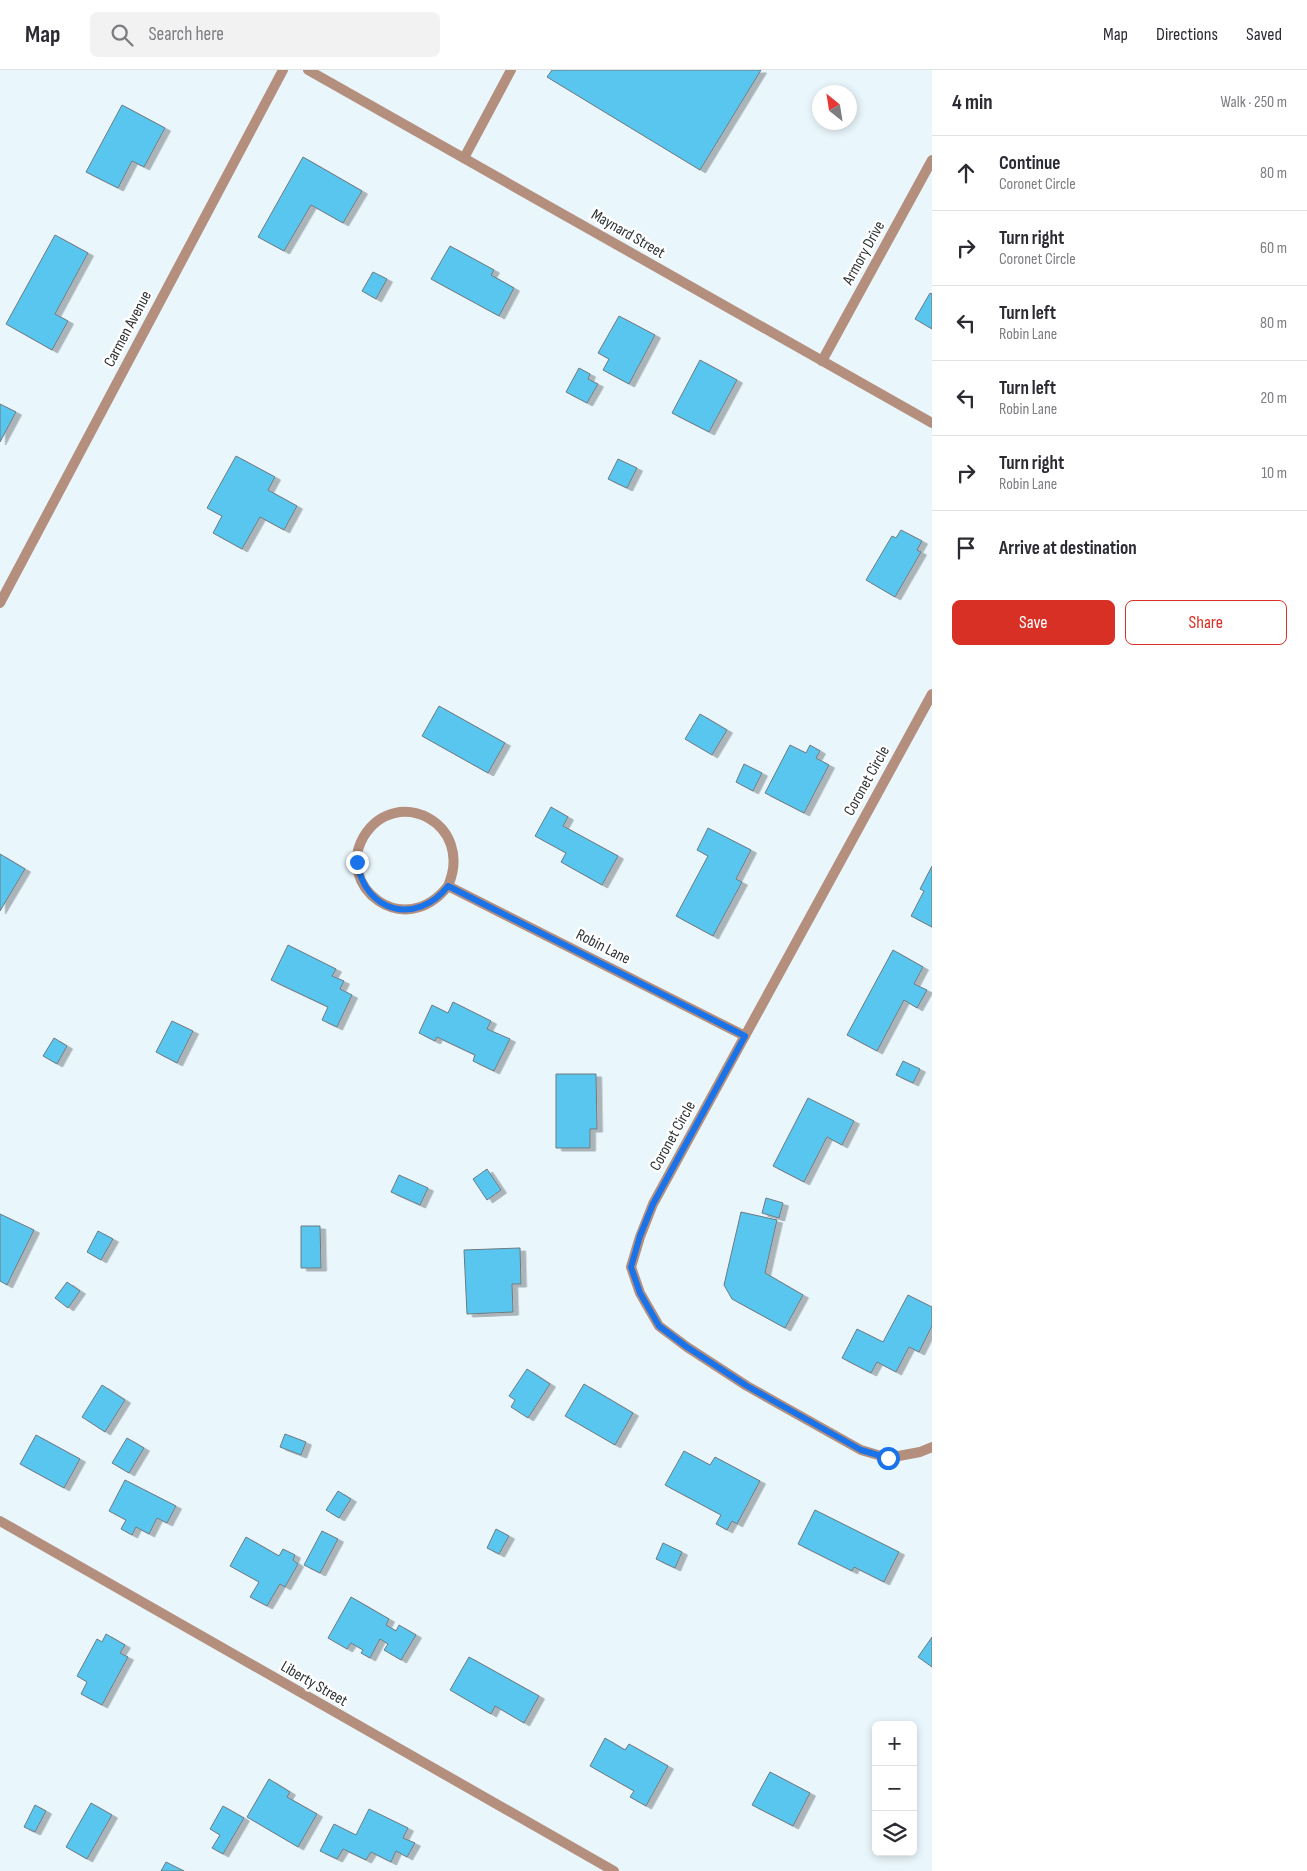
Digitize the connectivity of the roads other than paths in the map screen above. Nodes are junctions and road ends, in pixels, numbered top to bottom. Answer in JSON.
{"nodes":[{"id":1,"x":283,"y":70,"type":"edge"},
{"id":2,"x":308,"y":70,"type":"edge"},
{"id":3,"x":511,"y":70,"type":"edge"},
{"id":4,"x":464,"y":158,"type":"junction"},
{"id":5,"x":932,"y":160,"type":"edge"},
{"id":6,"x":822,"y":361,"type":"junction"},
{"id":7,"x":932,"y":423,"type":"edge"},
{"id":8,"x":0,"y":603,"type":"edge"},
{"id":9,"x":932,"y":694,"type":"edge"},
{"id":10,"x":448,"y":886,"type":"junction"},
{"id":11,"x":745,"y":1036,"type":"junction"},
{"id":12,"x":932,"y":1447,"type":"edge"},
{"id":13,"x":0,"y":1521,"type":"edge"},
{"id":14,"x":614,"y":1871,"type":"edge"}],
"edges":[{"from":1,"to":8,"type":"street","name":"Carmen Avenue"},
{"from":2,"to":4,"type":"street","name":"Maynard Street"},
{"from":3,"to":4,"type":"street"},
{"from":4,"to":6,"type":"street","name":"Maynard Street"},
{"from":5,"to":6,"type":"street","name":"Armory Drive"},
{"from":6,"to":7,"type":"street","name":"Maynard Street"},
{"from":9,"to":11,"type":"street","name":"Coronet Circle"},
{"from":10,"to":10,"type":"street"},
{"from":10,"to":11,"type":"street","name":"Robin Lane"},
{"from":11,"to":12,"type":"street","name":"Coronet Circle"},
{"from":13,"to":14,"type":"street","name":"Liberty Street"}]}
